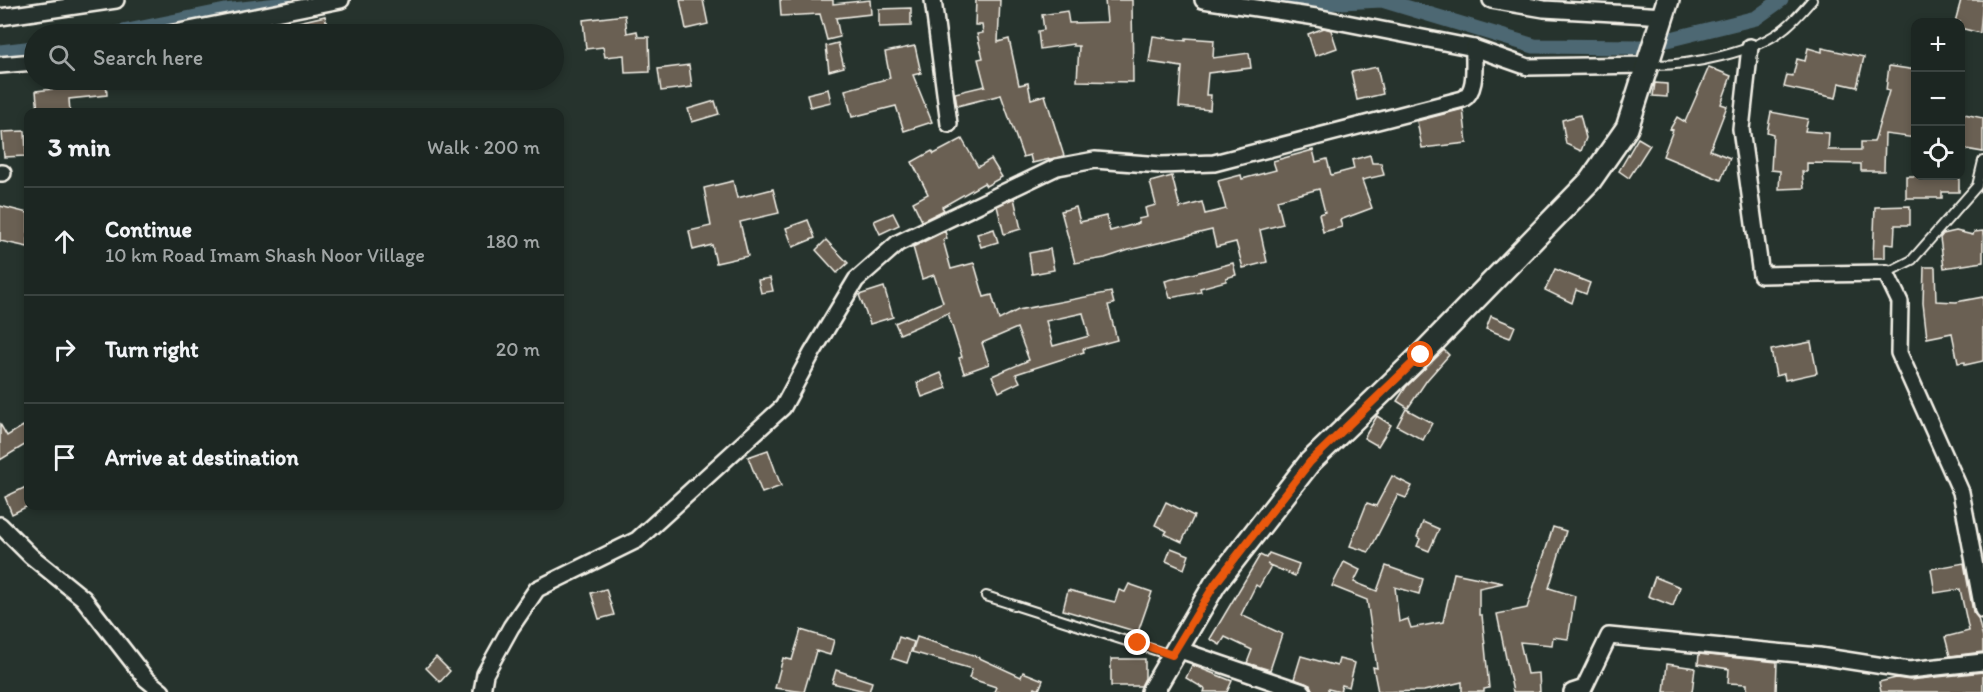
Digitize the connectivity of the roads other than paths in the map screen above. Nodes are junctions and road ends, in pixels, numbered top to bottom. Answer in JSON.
{"nodes":[{"id":1,"x":116,"y":0,"type":"edge"},
{"id":2,"x":341,"y":0,"type":"edge"},
{"id":3,"x":933,"y":0,"type":"edge"},
{"id":4,"x":1203,"y":0,"type":"edge"},
{"id":5,"x":1491,"y":0,"type":"edge"},
{"id":6,"x":1812,"y":0,"type":"edge"},
{"id":7,"x":1667,"y":8,"type":"edge"},
{"id":8,"x":0,"y":17,"type":"edge"},
{"id":9,"x":219,"y":24,"type":"edge"},
{"id":10,"x":1750,"y":47,"type":"junction"},
{"id":11,"x":1474,"y":48,"type":"junction"},
{"id":12,"x":24,"y":63,"type":"edge"},
{"id":13,"x":0,"y":65,"type":"edge"},
{"id":14,"x":1647,"y":65,"type":"junction"},
{"id":15,"x":949,"y":124,"type":"dead end"},
{"id":16,"x":1983,"y":161,"type":"edge"},
{"id":17,"x":1886,"y":273,"type":"junction"},
{"id":18,"x":0,"y":525,"type":"edge"},
{"id":19,"x":986,"y":596,"type":"dead end"},
{"id":20,"x":1983,"y":610,"type":"edge"},
{"id":21,"x":1174,"y":652,"type":"junction"},
{"id":22,"x":1983,"y":662,"type":"edge"},
{"id":23,"x":162,"y":692,"type":"edge"},
{"id":24,"x":482,"y":692,"type":"edge"},
{"id":25,"x":1152,"y":692,"type":"edge"},
{"id":26,"x":1303,"y":692,"type":"edge"},
{"id":27,"x":1572,"y":692,"type":"edge"}],
"edges":[{"from":1,"to":8,"type":"street"},
{"from":2,"to":9,"type":"street"},
{"from":3,"to":15,"type":"street"},
{"from":4,"to":11,"type":"street"},
{"from":5,"to":7,"type":"street"},
{"from":6,"to":10,"type":"lane"},
{"from":7,"to":14,"type":"street"},
{"from":10,"to":14,"type":"lane"},
{"from":10,"to":17,"type":"street"},
{"from":11,"to":14,"type":"street"},
{"from":11,"to":24,"type":"street"},
{"from":12,"to":13,"type":"street"},
{"from":14,"to":21,"type":"street"},
{"from":16,"to":17,"type":"lane"},
{"from":17,"to":20,"type":"street"},
{"from":18,"to":23,"type":"street"},
{"from":19,"to":21,"type":"lane"},
{"from":21,"to":25,"type":"street"},
{"from":21,"to":26,"type":"street"},
{"from":22,"to":27,"type":"street"}]}
